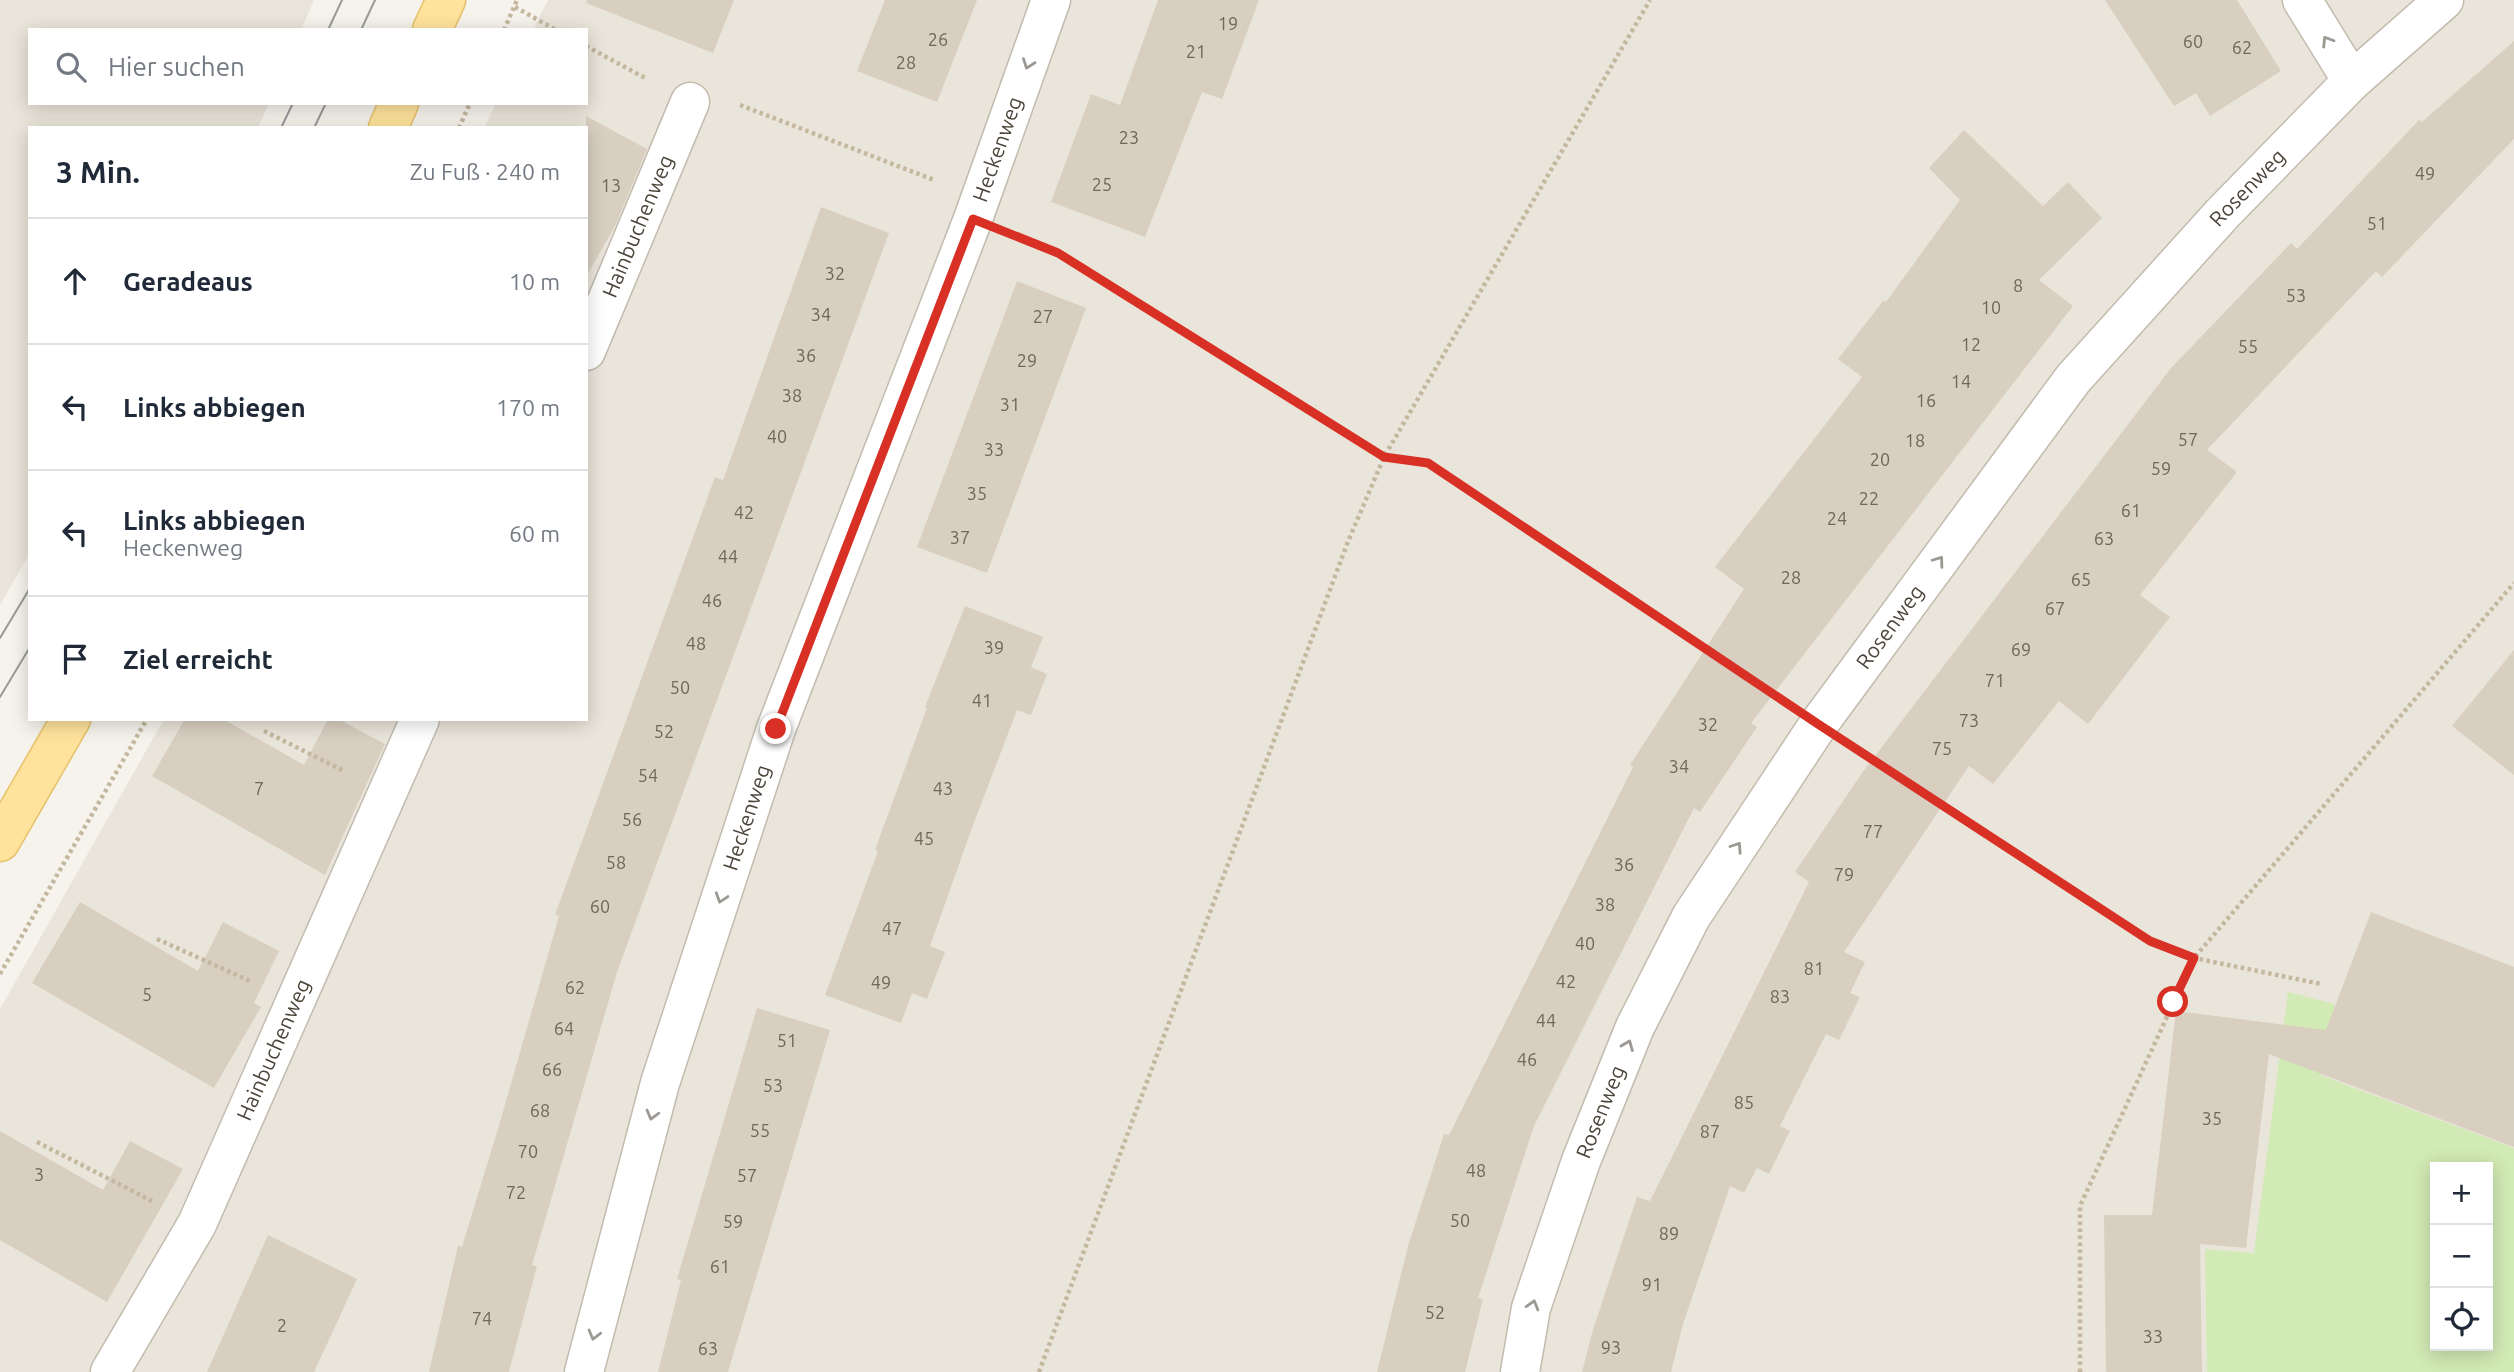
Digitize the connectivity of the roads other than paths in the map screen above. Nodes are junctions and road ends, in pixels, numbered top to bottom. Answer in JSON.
{"nodes":[{"id":1,"x":446,"y":0,"type":"edge"},
{"id":2,"x":1051,"y":0,"type":"edge"},
{"id":3,"x":2302,"y":0,"type":"edge"},
{"id":4,"x":2444,"y":0,"type":"edge"},
{"id":5,"x":433,"y":28,"type":"edge"},
{"id":6,"x":2352,"y":81,"type":"junction"},
{"id":7,"x":690,"y":102,"type":"road end"},
{"id":8,"x":398,"y":105,"type":"edge"},
{"id":9,"x":389,"y":126,"type":"edge"},
{"id":10,"x":588,"y":346,"type":"edge"},
{"id":11,"x":70,"y":721,"type":"edge"},
{"id":12,"x":418,"y":721,"type":"edge"},
{"id":13,"x":0,"y":842,"type":"edge"},
{"id":14,"x":110,"y":1372,"type":"edge"},
{"id":15,"x":584,"y":1372,"type":"edge"},
{"id":16,"x":1520,"y":1372,"type":"edge"}],
"edges":[{"from":1,"to":5,"type":"main road"},
{"from":2,"to":15,"type":"street","name":"Heckenweg","one_way":true},
{"from":6,"to":3,"type":"street","one_way":true},
{"from":4,"to":6,"type":"street","name":"Rosenweg"},
{"from":16,"to":6,"type":"street","name":"Rosenweg","one_way":true},
{"from":7,"to":10,"type":"street","name":"Hainbuchenweg"},
{"from":8,"to":9,"type":"main road"},
{"from":11,"to":13,"type":"main road"},
{"from":12,"to":14,"type":"street","name":"Hainbuchenweg"}]}
